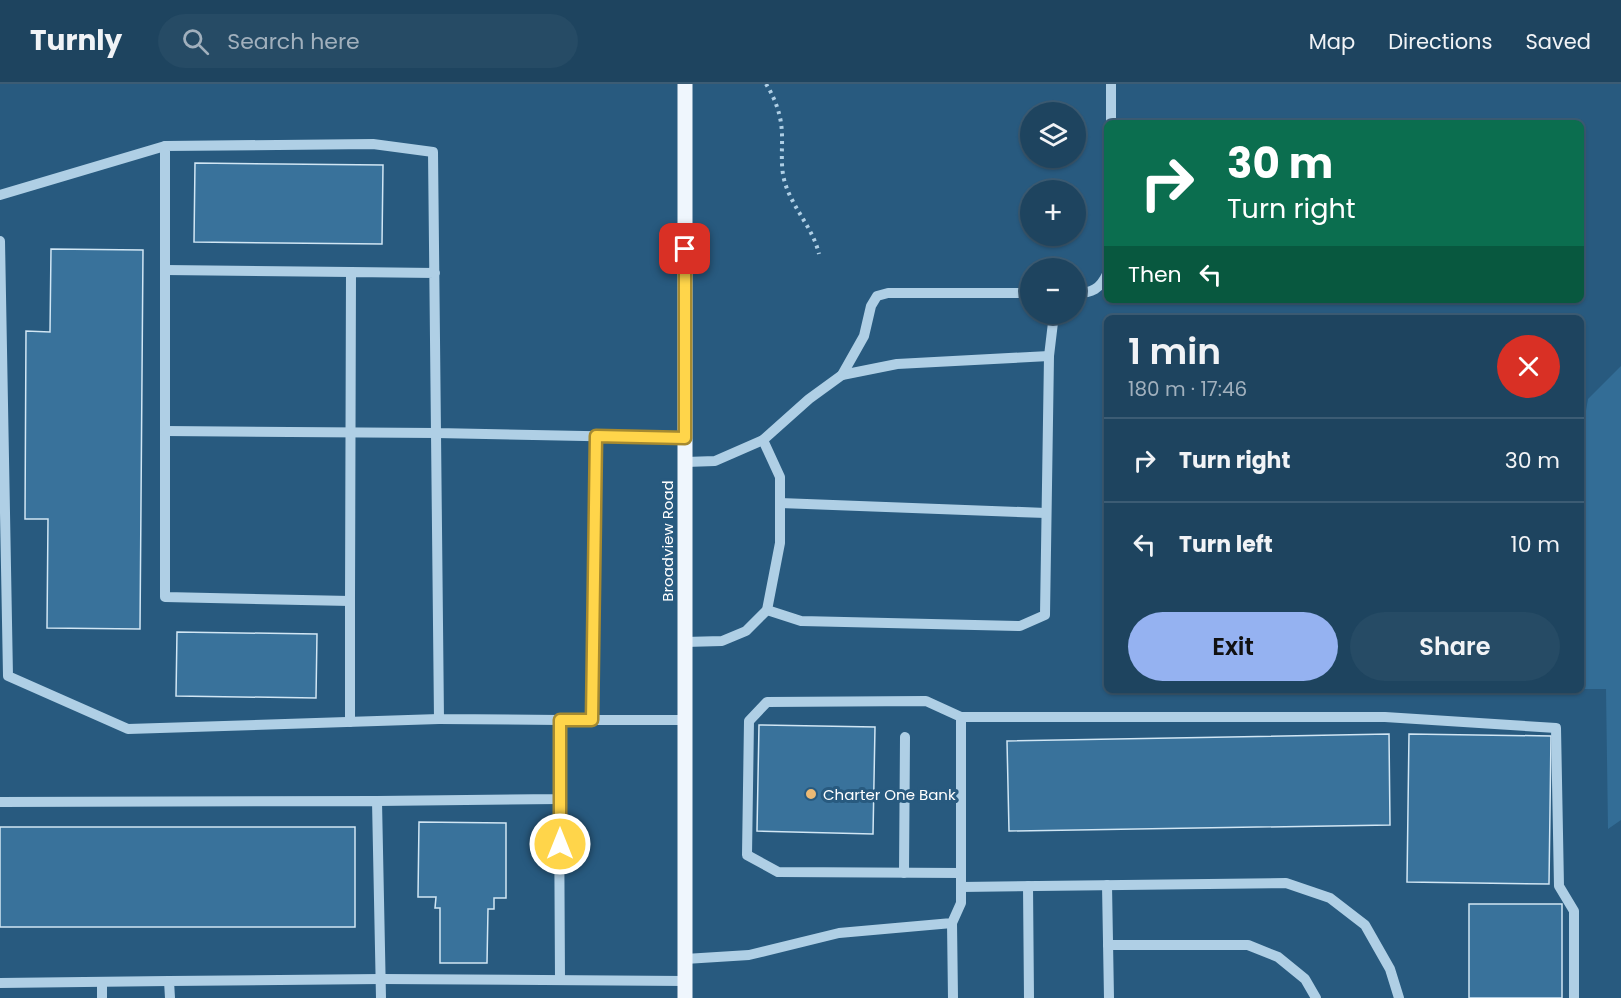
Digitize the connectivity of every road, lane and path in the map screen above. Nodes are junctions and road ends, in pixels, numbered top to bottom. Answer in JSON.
{"nodes":[{"id":1,"x":685,"y":84,"type":"edge"},
{"id":2,"x":766,"y":84,"type":"edge"},
{"id":3,"x":1111,"y":84,"type":"edge"},
{"id":4,"x":1111,"y":120,"type":"edge"},
{"id":5,"x":165,"y":146,"type":"junction"},
{"id":6,"x":0,"y":195,"type":"edge"},
{"id":7,"x":0,"y":241,"type":"edge"},
{"id":8,"x":819,"y":254,"type":"dead end"},
{"id":9,"x":165,"y":270,"type":"junction"},
{"id":10,"x":351,"y":272,"type":"junction"},
{"id":11,"x":435,"y":273,"type":"junction"},
{"id":12,"x":1104,"y":281,"type":"edge"},
{"id":13,"x":1020,"y":293,"type":"edge"},
{"id":14,"x":1086,"y":293,"type":"edge"},
{"id":15,"x":1053,"y":324,"type":"edge"},
{"id":16,"x":1049,"y":356,"type":"junction"},
{"id":17,"x":842,"y":375,"type":"junction"},
{"id":18,"x":165,"y":431,"type":"junction"},
{"id":19,"x":350,"y":431,"type":"junction"},
{"id":20,"x":436,"y":433,"type":"junction"},
{"id":21,"x":596,"y":436,"type":"junction"},
{"id":22,"x":685,"y":438,"type":"junction"},
{"id":23,"x":763,"y":440,"type":"junction"},
{"id":24,"x":686,"y":462,"type":"junction"},
{"id":25,"x":780,"y":503,"type":"junction"},
{"id":26,"x":1046,"y":513,"type":"junction"},
{"id":27,"x":350,"y":601,"type":"junction"},
{"id":28,"x":767,"y":610,"type":"junction"},
{"id":29,"x":685,"y":642,"type":"junction"},
{"id":30,"x":961,"y":717,"type":"junction"},
{"id":31,"x":439,"y":719,"type":"junction"},
{"id":32,"x":560,"y":720,"type":"junction"},
{"id":33,"x":592,"y":720,"type":"junction"},
{"id":34,"x":685,"y":720,"type":"junction"},
{"id":35,"x":350,"y":722,"type":"junction"},
{"id":36,"x":905,"y":737,"type":"dead end"},
{"id":37,"x":559,"y":799,"type":"junction"},
{"id":38,"x":377,"y":801,"type":"junction"},
{"id":39,"x":0,"y":802,"type":"edge"},
{"id":40,"x":904,"y":873,"type":"junction"},
{"id":41,"x":961,"y":873,"type":"junction"},
{"id":42,"x":1107,"y":885,"type":"junction"},
{"id":43,"x":961,"y":886,"type":"junction"},
{"id":44,"x":1028,"y":886,"type":"junction"},
{"id":45,"x":952,"y":923,"type":"junction"},
{"id":46,"x":1108,"y":945,"type":"junction"},
{"id":47,"x":685,"y":959,"type":"junction"},
{"id":48,"x":381,"y":979,"type":"junction"},
{"id":49,"x":561,"y":980,"type":"junction"},
{"id":50,"x":169,"y":981,"type":"junction"},
{"id":51,"x":685,"y":981,"type":"junction"},
{"id":52,"x":102,"y":982,"type":"junction"},
{"id":53,"x":0,"y":983,"type":"edge"},
{"id":54,"x":102,"y":998,"type":"edge"},
{"id":55,"x":170,"y":998,"type":"edge"},
{"id":56,"x":381,"y":998,"type":"edge"},
{"id":57,"x":685,"y":998,"type":"edge"},
{"id":58,"x":953,"y":998,"type":"edge"},
{"id":59,"x":1029,"y":998,"type":"edge"},
{"id":60,"x":1109,"y":998,"type":"edge"},
{"id":61,"x":1316,"y":998,"type":"edge"},
{"id":62,"x":1399,"y":998,"type":"edge"},
{"id":63,"x":1574,"y":998,"type":"edge"}],
"edges":[{"from":1,"to":22,"type":"main road","name":"Broadview Road"},
{"from":2,"to":8,"type":"path"},
{"from":3,"to":4,"type":"lane"},
{"from":5,"to":6,"type":"lane"},
{"from":5,"to":9,"type":"lane"},
{"from":5,"to":11,"type":"lane"},
{"from":7,"to":35,"type":"lane"},
{"from":9,"to":10,"type":"lane"},
{"from":9,"to":18,"type":"lane"},
{"from":10,"to":11,"type":"lane"},
{"from":10,"to":19,"type":"lane"},
{"from":11,"to":20,"type":"lane"},
{"from":12,"to":14,"type":"lane"},
{"from":13,"to":17,"type":"lane"},
{"from":15,"to":16,"type":"lane"},
{"from":16,"to":17,"type":"lane"},
{"from":16,"to":26,"type":"lane"},
{"from":17,"to":23,"type":"lane"},
{"from":18,"to":19,"type":"lane"},
{"from":18,"to":27,"type":"lane"},
{"from":19,"to":20,"type":"lane"},
{"from":19,"to":27,"type":"lane"},
{"from":20,"to":21,"type":"lane"},
{"from":20,"to":31,"type":"lane"},
{"from":21,"to":22,"type":"lane"},
{"from":21,"to":33,"type":"lane"},
{"from":22,"to":24,"type":"main road","name":"Broadview Road"},
{"from":23,"to":24,"type":"lane"},
{"from":23,"to":25,"type":"lane"},
{"from":24,"to":29,"type":"main road","name":"Broadview Road"},
{"from":25,"to":26,"type":"lane"},
{"from":25,"to":28,"type":"lane"},
{"from":26,"to":28,"type":"lane"},
{"from":27,"to":35,"type":"lane"},
{"from":28,"to":29,"type":"lane"},
{"from":29,"to":34,"type":"main road","name":"Broadview Road"},
{"from":30,"to":40,"type":"lane"},
{"from":30,"to":41,"type":"lane"},
{"from":30,"to":63,"type":"lane"},
{"from":31,"to":32,"type":"lane"},
{"from":31,"to":35,"type":"lane"},
{"from":32,"to":33,"type":"lane"},
{"from":32,"to":37,"type":"lane"},
{"from":33,"to":34,"type":"lane"},
{"from":34,"to":47,"type":"main road","name":"Broadview Road"},
{"from":36,"to":40,"type":"lane"},
{"from":37,"to":38,"type":"lane"},
{"from":37,"to":49,"type":"lane"},
{"from":38,"to":39,"type":"lane"},
{"from":38,"to":48,"type":"lane"},
{"from":40,"to":41,"type":"lane"},
{"from":41,"to":43,"type":"lane"},
{"from":42,"to":44,"type":"lane"},
{"from":42,"to":46,"type":"lane"},
{"from":42,"to":62,"type":"lane"},
{"from":43,"to":44,"type":"lane"},
{"from":43,"to":45,"type":"lane"},
{"from":44,"to":59,"type":"lane"},
{"from":45,"to":47,"type":"lane"},
{"from":45,"to":58,"type":"lane"},
{"from":46,"to":60,"type":"lane"},
{"from":46,"to":61,"type":"lane"},
{"from":47,"to":51,"type":"main road","name":"Broadview Road"},
{"from":48,"to":49,"type":"lane"},
{"from":48,"to":50,"type":"lane"},
{"from":48,"to":56,"type":"lane"},
{"from":49,"to":51,"type":"lane"},
{"from":50,"to":52,"type":"lane"},
{"from":50,"to":55,"type":"lane"},
{"from":51,"to":57,"type":"main road","name":"Broadview Road"},
{"from":52,"to":53,"type":"lane"},
{"from":52,"to":54,"type":"lane"}]}
